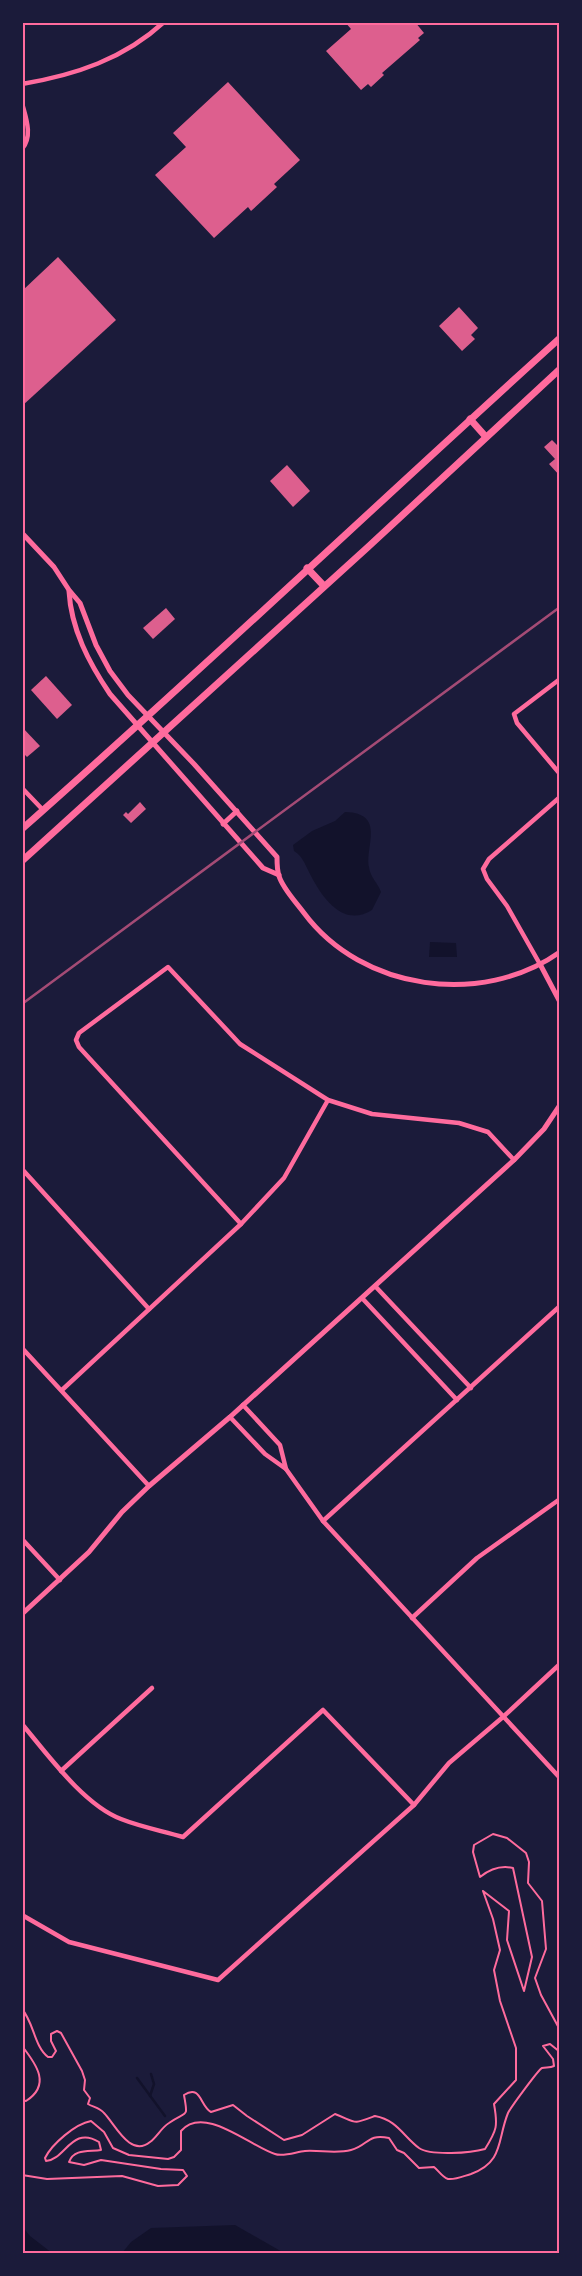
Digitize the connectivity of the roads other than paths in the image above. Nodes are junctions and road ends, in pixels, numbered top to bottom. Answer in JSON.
{"nodes":[{"id":1,"x":164,"y":22,"type":"edge"},
{"id":2,"x":22,"y":84,"type":"edge"},
{"id":3,"x":22,"y":103,"type":"edge"},
{"id":4,"x":22,"y":149,"type":"edge"},
{"id":5,"x":560,"y":338,"type":"edge"},
{"id":6,"x":560,"y":369,"type":"edge"},
{"id":7,"x":470,"y":419,"type":"junction"},
{"id":8,"x":486,"y":437,"type":"junction"},
{"id":9,"x":22,"y":533,"type":"edge"},
{"id":10,"x":307,"y":568,"type":"junction"},
{"id":11,"x":324,"y":586,"type":"junction"},
{"id":12,"x":68,"y":590,"type":"junction"},
{"id":13,"x":560,"y":679,"type":"edge"},
{"id":14,"x":149,"y":716,"type":"junction"},
{"id":15,"x":137,"y":727,"type":"junction"},
{"id":16,"x":164,"y":732,"type":"junction"},
{"id":17,"x":152,"y":744,"type":"junction"},
{"id":18,"x":560,"y":774,"type":"edge"},
{"id":19,"x":22,"y":788,"type":"edge"},
{"id":20,"x":560,"y":797,"type":"edge"},
{"id":21,"x":43,"y":810,"type":"junction"},
{"id":22,"x":237,"y":811,"type":"junction"},
{"id":23,"x":223,"y":824,"type":"junction"},
{"id":24,"x":22,"y":829,"type":"edge"},
{"id":25,"x":22,"y":861,"type":"edge"},
{"id":26,"x":279,"y":876,"type":"junction"},
{"id":27,"x":560,"y":952,"type":"edge"},
{"id":28,"x":540,"y":966,"type":"junction"},
{"id":29,"x":560,"y":1002,"type":"edge"},
{"id":30,"x":328,"y":1100,"type":"junction"},
{"id":31,"x":560,"y":1105,"type":"edge"},
{"id":32,"x":514,"y":1160,"type":"junction"},
{"id":33,"x":22,"y":1169,"type":"edge"},
{"id":34,"x":241,"y":1224,"type":"junction"},
{"id":35,"x":374,"y":1286,"type":"junction"},
{"id":36,"x":362,"y":1298,"type":"junction"},
{"id":37,"x":560,"y":1306,"type":"edge"},
{"id":38,"x":149,"y":1309,"type":"junction"},
{"id":39,"x":22,"y":1348,"type":"edge"},
{"id":40,"x":471,"y":1388,"type":"junction"},
{"id":41,"x":62,"y":1390,"type":"junction"},
{"id":42,"x":458,"y":1400,"type":"junction"},
{"id":43,"x":243,"y":1405,"type":"junction"},
{"id":44,"x":230,"y":1417,"type":"junction"},
{"id":45,"x":286,"y":1469,"type":"junction"},
{"id":46,"x":149,"y":1486,"type":"junction"},
{"id":47,"x":560,"y":1499,"type":"edge"},
{"id":48,"x":323,"y":1521,"type":"junction"},
{"id":49,"x":22,"y":1539,"type":"edge"},
{"id":50,"x":60,"y":1580,"type":"junction"},
{"id":51,"x":22,"y":1614,"type":"edge"},
{"id":52,"x":412,"y":1618,"type":"junction"},
{"id":53,"x":560,"y":1664,"type":"edge"},
{"id":54,"x":152,"y":1688,"type":"dead end"},
{"id":55,"x":503,"y":1717,"type":"junction"},
{"id":56,"x":22,"y":1724,"type":"edge"},
{"id":57,"x":61,"y":1771,"type":"junction"},
{"id":58,"x":560,"y":1778,"type":"edge"},
{"id":59,"x":414,"y":1805,"type":"junction"},
{"id":60,"x":22,"y":1915,"type":"edge"}],
"edges":[{"from":1,"to":2,"type":"street"},
{"from":3,"to":4,"type":"street"},
{"from":5,"to":7,"type":"main road"},
{"from":6,"to":8,"type":"main road"},
{"from":7,"to":8,"type":"main road"},
{"from":7,"to":10,"type":"main road"},
{"from":8,"to":11,"type":"main road"},
{"from":9,"to":12,"type":"street"},
{"from":10,"to":11,"type":"main road"},
{"from":10,"to":14,"type":"main road"},
{"from":11,"to":16,"type":"main road"},
{"from":12,"to":14,"type":"street"},
{"from":12,"to":15,"type":"street"},
{"from":13,"to":18,"type":"street"},
{"from":14,"to":15,"type":"main road"},
{"from":14,"to":16,"type":"street"},
{"from":15,"to":17,"type":"street"},
{"from":15,"to":21,"type":"main road"},
{"from":16,"to":17,"type":"main road"},
{"from":16,"to":22,"type":"street"},
{"from":17,"to":23,"type":"street"},
{"from":17,"to":25,"type":"main road"},
{"from":19,"to":21,"type":"street"},
{"from":20,"to":28,"type":"street"},
{"from":21,"to":24,"type":"main road"},
{"from":22,"to":23,"type":"street"},
{"from":22,"to":26,"type":"street"},
{"from":23,"to":26,"type":"street"},
{"from":26,"to":28,"type":"street"},
{"from":27,"to":28,"type":"street"},
{"from":28,"to":29,"type":"street"},
{"from":30,"to":32,"type":"street"},
{"from":30,"to":34,"type":"street"},
{"from":30,"to":34,"type":"street"},
{"from":31,"to":32,"type":"street"},
{"from":32,"to":35,"type":"street"},
{"from":33,"to":38,"type":"street"},
{"from":34,"to":38,"type":"street"},
{"from":35,"to":36,"type":"street"},
{"from":35,"to":40,"type":"street"},
{"from":36,"to":42,"type":"street"},
{"from":36,"to":43,"type":"street"},
{"from":37,"to":40,"type":"street"},
{"from":38,"to":41,"type":"street"},
{"from":39,"to":41,"type":"street"},
{"from":40,"to":42,"type":"street"},
{"from":41,"to":46,"type":"street"},
{"from":42,"to":48,"type":"street"},
{"from":43,"to":44,"type":"street"},
{"from":43,"to":45,"type":"street"},
{"from":44,"to":45,"type":"street"},
{"from":44,"to":46,"type":"street"},
{"from":45,"to":48,"type":"street"},
{"from":46,"to":50,"type":"street"},
{"from":47,"to":52,"type":"street"},
{"from":48,"to":52,"type":"street"},
{"from":49,"to":50,"type":"street"},
{"from":50,"to":51,"type":"street"},
{"from":52,"to":55,"type":"street"},
{"from":53,"to":55,"type":"street"},
{"from":54,"to":57,"type":"street"},
{"from":55,"to":58,"type":"street"},
{"from":55,"to":59,"type":"street"},
{"from":56,"to":57,"type":"street"},
{"from":57,"to":59,"type":"street"},
{"from":59,"to":60,"type":"street"}]}
